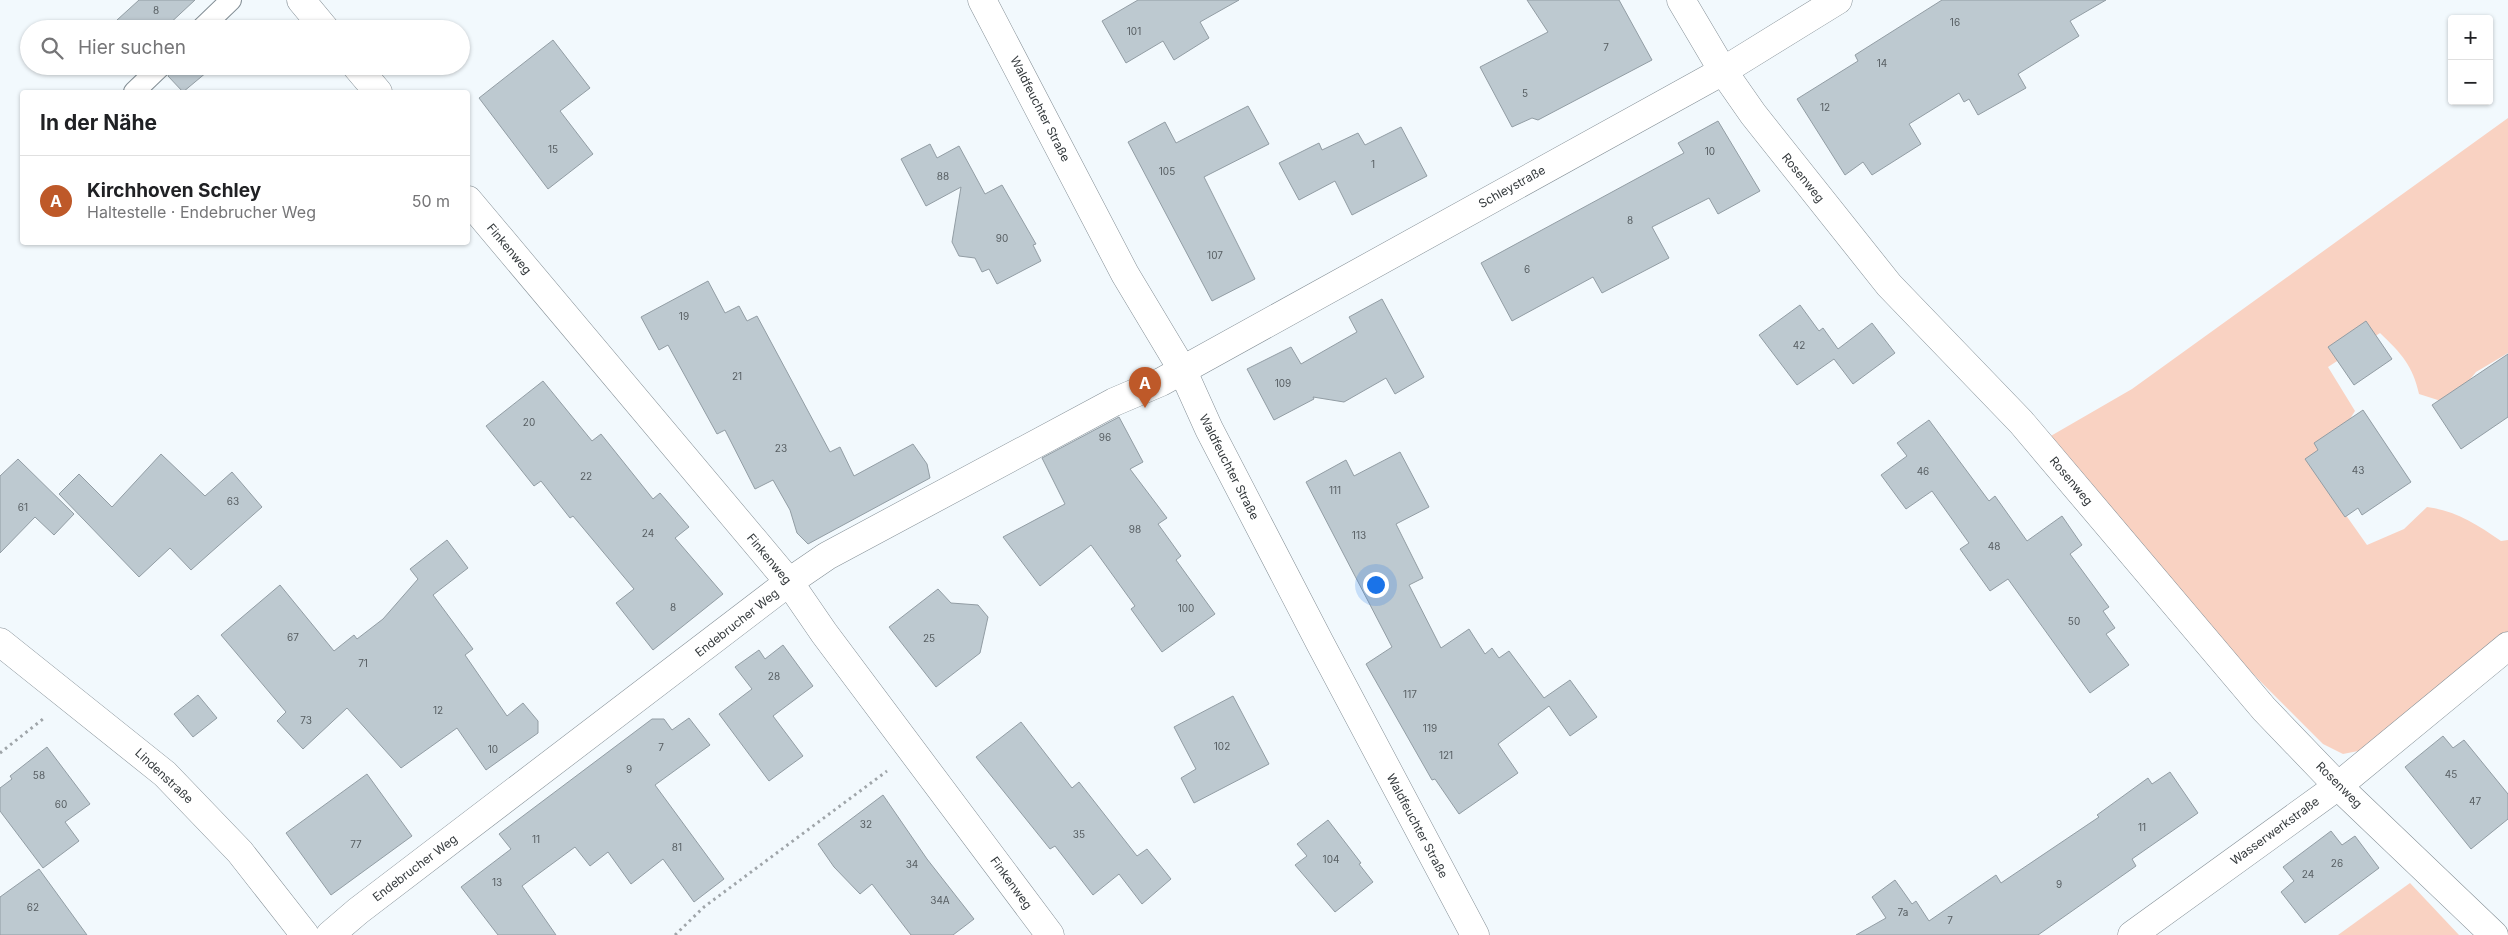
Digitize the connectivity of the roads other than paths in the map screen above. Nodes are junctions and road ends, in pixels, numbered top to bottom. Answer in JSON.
{"nodes":[{"id":1,"x":231,"y":0,"type":"edge"},
{"id":2,"x":301,"y":0,"type":"edge"},
{"id":3,"x":982,"y":0,"type":"edge"},
{"id":4,"x":1681,"y":0,"type":"edge"},
{"id":5,"x":1838,"y":0,"type":"edge"},
{"id":6,"x":210,"y":20,"type":"edge"},
{"id":7,"x":318,"y":20,"type":"edge"},
{"id":8,"x":1723,"y":71,"type":"junction"},
{"id":9,"x":152,"y":75,"type":"edge"},
{"id":10,"x":364,"y":75,"type":"edge"},
{"id":11,"x":136,"y":90,"type":"edge"},
{"id":12,"x":376,"y":90,"type":"edge"},
{"id":13,"x":470,"y":202,"type":"edge"},
{"id":14,"x":1182,"y":369,"type":"junction"},
{"id":15,"x":789,"y":582,"type":"junction"},
{"id":16,"x":0,"y":642,"type":"edge"},
{"id":17,"x":2508,"y":646,"type":"edge"},
{"id":18,"x":2338,"y":786,"type":"junction"},
{"id":19,"x":305,"y":935,"type":"edge"},
{"id":20,"x":330,"y":935,"type":"edge"},
{"id":21,"x":1050,"y":935,"type":"edge"},
{"id":22,"x":1475,"y":935,"type":"edge"},
{"id":23,"x":2132,"y":935,"type":"edge"},
{"id":24,"x":2494,"y":935,"type":"edge"}],
"edges":[{"from":1,"to":6,"type":"lane"},
{"from":2,"to":7,"type":"street"},
{"from":3,"to":14,"type":"street","name":"Waldfeuchter Straße"},
{"from":4,"to":8,"type":"street","name":"Rosenweg"},
{"from":5,"to":8,"type":"street","name":"Schleystraße"},
{"from":8,"to":14,"type":"street","name":"Schleystraße"},
{"from":8,"to":18,"type":"street","name":"Rosenweg"},
{"from":9,"to":11,"type":"lane"},
{"from":10,"to":12,"type":"street"},
{"from":13,"to":15,"type":"street","name":"Finkenweg"},
{"from":14,"to":15,"type":"street","name":"Endebrucher Weg"},
{"from":14,"to":22,"type":"street","name":"Waldfeuchter Straße"},
{"from":15,"to":20,"type":"street","name":"Endebrucher Weg"},
{"from":15,"to":21,"type":"street","name":"Finkenweg"},
{"from":16,"to":19,"type":"street","name":"Lindenstraße"},
{"from":17,"to":18,"type":"street","name":"Wasserwerkstraße"},
{"from":18,"to":23,"type":"street","name":"Wasserwerkstraße"},
{"from":18,"to":24,"type":"street","name":"Rosenweg"}]}
